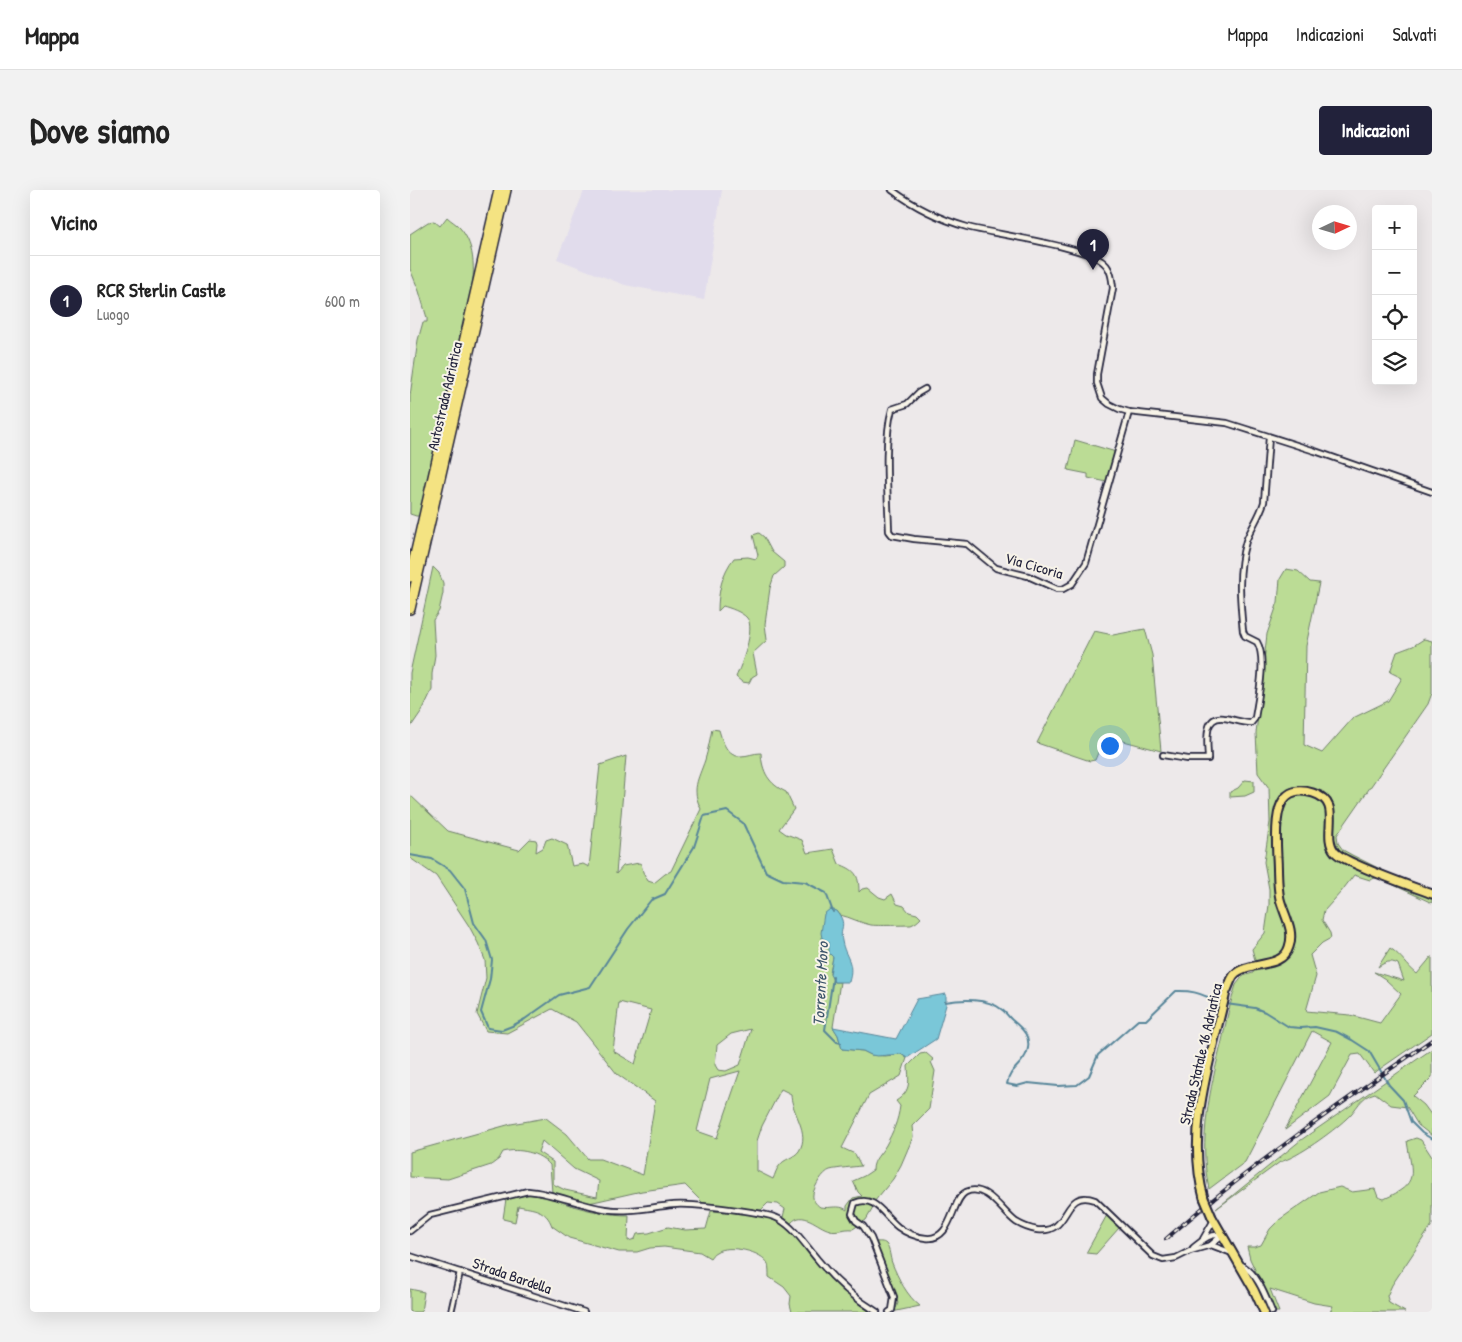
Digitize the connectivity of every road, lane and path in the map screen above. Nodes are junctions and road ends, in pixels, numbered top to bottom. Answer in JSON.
{"nodes":[{"id":1,"x":499,"y":190,"type":"edge"},
{"id":2,"x":506,"y":190,"type":"edge"},
{"id":3,"x":892,"y":190,"type":"edge"},
{"id":4,"x":471,"y":329,"type":"junction"},
{"id":5,"x":926,"y":389,"type":"dead end"},
{"id":6,"x":1130,"y":412,"type":"junction"},
{"id":7,"x":1270,"y":437,"type":"junction"},
{"id":8,"x":1432,"y":492,"type":"edge"},
{"id":9,"x":410,"y":576,"type":"edge"},
{"id":10,"x":410,"y":608,"type":"edge"},
{"id":11,"x":1163,"y":755,"type":"dead end"},
{"id":12,"x":1432,"y":894,"type":"edge"},
{"id":13,"x":1212,"y":1218,"type":"junction"},
{"id":14,"x":410,"y":1230,"type":"edge"},
{"id":15,"x":1222,"y":1235,"type":"junction"},
{"id":16,"x":1203,"y":1239,"type":"junction"},
{"id":17,"x":1211,"y":1245,"type":"junction"},
{"id":18,"x":1190,"y":1251,"type":"junction"},
{"id":19,"x":1232,"y":1253,"type":"junction"},
{"id":20,"x":410,"y":1256,"type":"edge"},
{"id":21,"x":1239,"y":1264,"type":"junction"},
{"id":22,"x":460,"y":1272,"type":"junction"},
{"id":23,"x":1256,"y":1296,"type":"junction"},
{"id":24,"x":1267,"y":1300,"type":"junction"},
{"id":25,"x":451,"y":1312,"type":"edge"},
{"id":26,"x":584,"y":1312,"type":"edge"},
{"id":27,"x":878,"y":1312,"type":"edge"},
{"id":28,"x":889,"y":1312,"type":"edge"},
{"id":29,"x":1264,"y":1312,"type":"edge"},
{"id":30,"x":1272,"y":1312,"type":"edge"}],
"edges":[{"from":1,"to":4,"type":"highway","name":"Autostrada Adriatica"},
{"from":2,"to":4,"type":"highway","name":"Autostrada Adriatica"},
{"from":3,"to":6,"type":"street"},
{"from":4,"to":9,"type":"highway","name":"Autostrada Adriatica"},
{"from":4,"to":10,"type":"highway","name":"Autostrada Adriatica"},
{"from":5,"to":6,"type":"street","name":"Via Cicoria"},
{"from":6,"to":7,"type":"street"},
{"from":7,"to":8,"type":"street"},
{"from":7,"to":11,"type":"street"},
{"from":12,"to":13,"type":"main road","name":"Strada Statale 16 Adriatica","bridge":true},
{"from":13,"to":15,"type":"main road","name":"Strada Statale 16 Adriatica"},
{"from":13,"to":16,"type":"street"},
{"from":14,"to":27,"type":"street"},
{"from":15,"to":16,"type":"street"},
{"from":15,"to":17,"type":"street"},
{"from":15,"to":19,"type":"main road","name":"Strada Statale 16 Adriatica"},
{"from":16,"to":18,"type":"street"},
{"from":17,"to":18,"type":"street"},
{"from":17,"to":19,"type":"street"},
{"from":18,"to":28,"type":"street"},
{"from":19,"to":21,"type":"main road","name":"Strada Statale 16 Adriatica"},
{"from":20,"to":22,"type":"street","name":"Strada Bardella"},
{"from":21,"to":23,"type":"main road","name":"Strada Statale 16 Adriatica"},
{"from":21,"to":24,"type":"street"},
{"from":22,"to":25,"type":"street","name":"Strada Bardella"},
{"from":22,"to":26,"type":"street","name":"Strada Bardella"},
{"from":23,"to":24,"type":"street"},
{"from":23,"to":29,"type":"main road","name":"Strada Statale 16 Adriatica"},
{"from":24,"to":30,"type":"street"}]}
